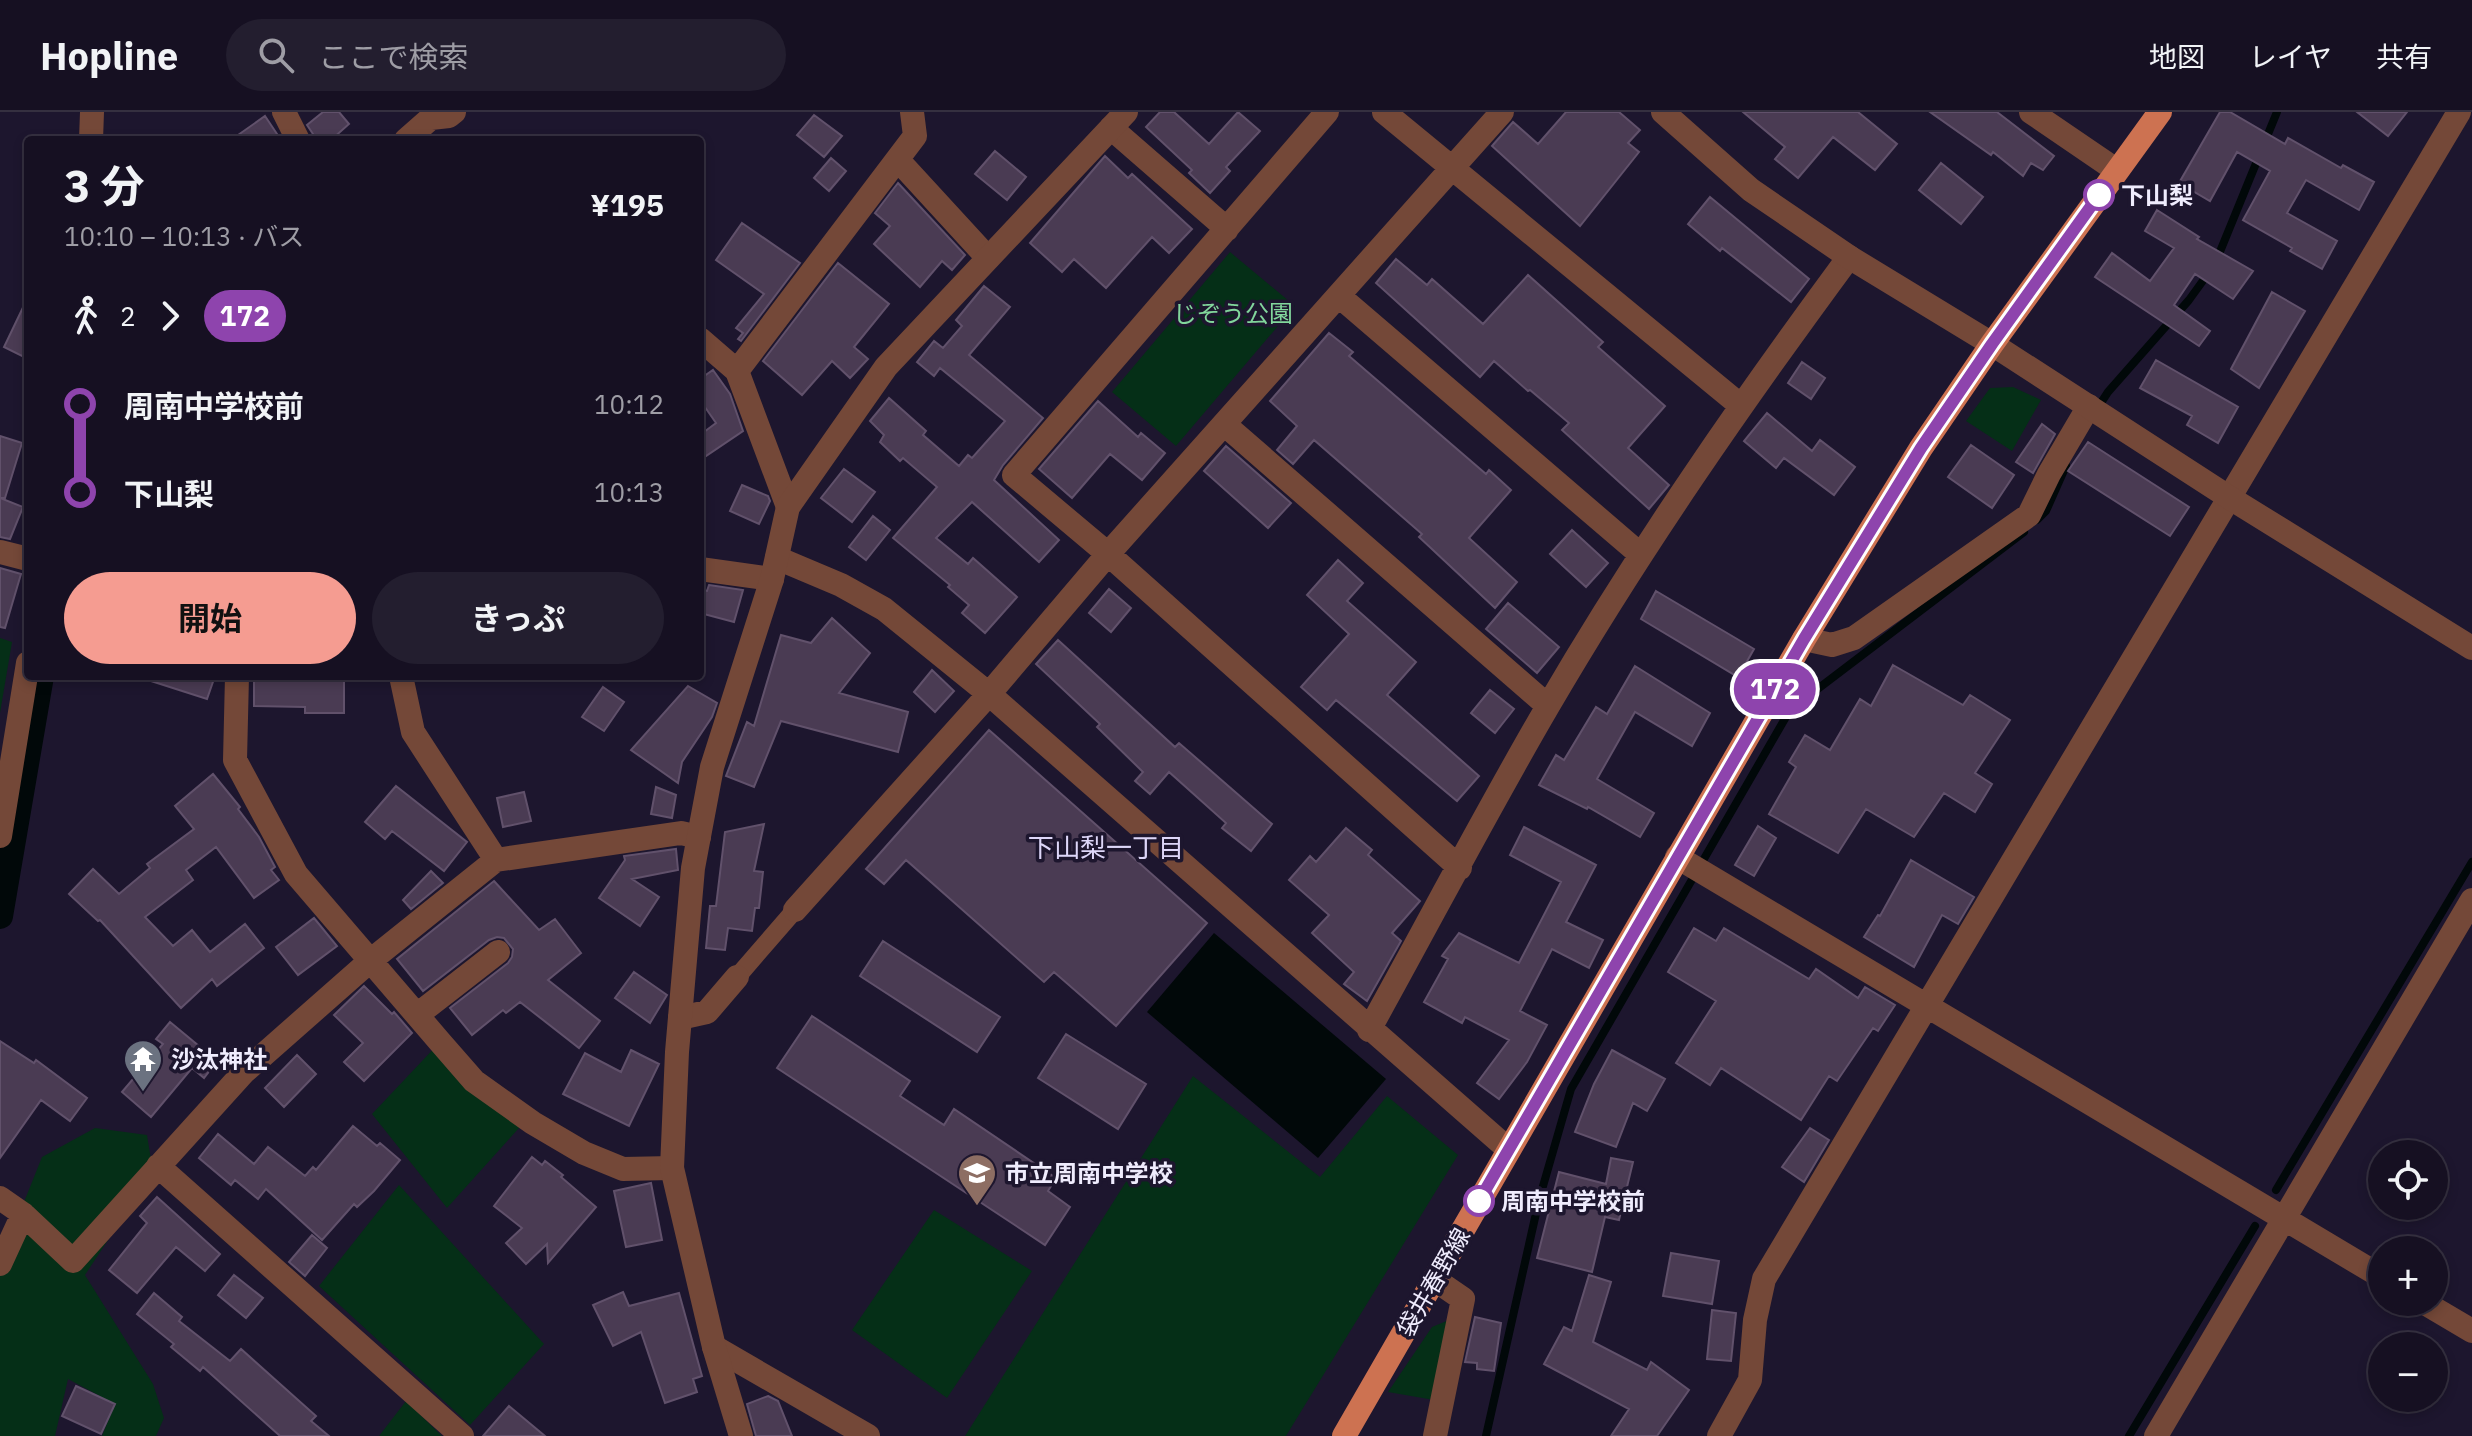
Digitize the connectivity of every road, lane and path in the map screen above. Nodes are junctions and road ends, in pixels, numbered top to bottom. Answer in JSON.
{"nodes":[{"id":1,"x":92,"y":112,"type":"edge"},
{"id":2,"x":284,"y":112,"type":"edge"},
{"id":3,"x":454,"y":112,"type":"edge"},
{"id":4,"x":912,"y":112,"type":"edge"},
{"id":5,"x":1327,"y":112,"type":"edge"},
{"id":6,"x":1384,"y":112,"type":"edge"},
{"id":7,"x":1502,"y":112,"type":"edge"},
{"id":8,"x":1663,"y":112,"type":"edge"},
{"id":9,"x":2031,"y":112,"type":"edge"},
{"id":10,"x":2160,"y":112,"type":"edge"},
{"id":11,"x":2459,"y":112,"type":"edge"},
{"id":12,"x":1119,"y":120,"type":"edge"},
{"id":13,"x":91,"y":136,"type":"edge"},
{"id":14,"x":296,"y":136,"type":"edge"},
{"id":15,"x":411,"y":136,"type":"edge"},
{"id":16,"x":898,"y":160,"type":"junction"},
{"id":17,"x":1452,"y":169,"type":"junction"},
{"id":18,"x":2116,"y":170,"type":"junction"},
{"id":19,"x":1227,"y":229,"type":"junction"},
{"id":20,"x":1849,"y":257,"type":"junction"},
{"id":21,"x":988,"y":258,"type":"junction"},
{"id":22,"x":1339,"y":296,"type":"junction"},
{"id":23,"x":704,"y":342,"type":"edge"},
{"id":24,"x":1992,"y":344,"type":"junction"},
{"id":25,"x":737,"y":371,"type":"junction"},
{"id":26,"x":1740,"y":405,"type":"junction"},
{"id":27,"x":2097,"y":411,"type":"junction"},
{"id":28,"x":1224,"y":424,"type":"junction"},
{"id":29,"x":2230,"y":498,"type":"junction"},
{"id":30,"x":788,"y":507,"type":"junction"},
{"id":31,"x":0,"y":552,"type":"edge"},
{"id":32,"x":1108,"y":554,"type":"junction"},
{"id":33,"x":1641,"y":555,"type":"junction"},
{"id":34,"x":24,"y":558,"type":"edge"},
{"id":35,"x":774,"y":568,"type":"junction"},
{"id":36,"x":704,"y":569,"type":"edge"},
{"id":37,"x":1804,"y":639,"type":"junction"},
{"id":38,"x":2472,"y":648,"type":"edge"},
{"id":39,"x":25,"y":680,"type":"edge"},
{"id":40,"x":237,"y":680,"type":"edge"},
{"id":41,"x":402,"y":680,"type":"edge"},
{"id":42,"x":989,"y":694,"type":"junction"},
{"id":43,"x":1548,"y":706,"type":"junction"},
{"id":44,"x":0,"y":836,"type":"edge"},
{"id":45,"x":699,"y":837,"type":"junction"},
{"id":46,"x":1677,"y":857,"type":"junction"},
{"id":47,"x":496,"y":860,"type":"junction"},
{"id":48,"x":1460,"y":868,"type":"junction"},
{"id":49,"x":2472,"y":900,"type":"edge"},
{"id":50,"x":795,"y":910,"type":"joint"},
{"id":51,"x":498,"y":952,"type":"dead end"},
{"id":52,"x":370,"y":961,"type":"junction"},
{"id":53,"x":737,"y":977,"type":"joint"},
{"id":54,"x":1928,"y":1007,"type":"junction"},
{"id":55,"x":417,"y":1015,"type":"junction"},
{"id":56,"x":680,"y":1018,"type":"junction"},
{"id":57,"x":1369,"y":1030,"type":"junction"},
{"id":58,"x":1508,"y":1149,"type":"junction"},
{"id":59,"x":158,"y":1166,"type":"junction"},
{"id":60,"x":672,"y":1168,"type":"junction"},
{"id":61,"x":0,"y":1198,"type":"edge"},
{"id":62,"x":23,"y":1214,"type":"junction"},
{"id":63,"x":2283,"y":1218,"type":"junction"},
{"id":64,"x":0,"y":1264,"type":"edge"},
{"id":65,"x":2368,"y":1269,"type":"edge"},
{"id":66,"x":1434,"y":1279,"type":"junction"},
{"id":67,"x":2447,"y":1316,"type":"edge"},
{"id":68,"x":2472,"y":1331,"type":"edge"},
{"id":69,"x":714,"y":1347,"type":"junction"},
{"id":70,"x":462,"y":1436,"type":"edge"},
{"id":71,"x":741,"y":1436,"type":"edge"},
{"id":72,"x":868,"y":1436,"type":"edge"},
{"id":73,"x":1344,"y":1436,"type":"edge"},
{"id":74,"x":1435,"y":1436,"type":"edge"},
{"id":75,"x":1719,"y":1436,"type":"edge"},
{"id":76,"x":2156,"y":1436,"type":"edge"}],
"edges":[{"from":1,"to":13,"type":"street"},
{"from":2,"to":14,"type":"street"},
{"from":3,"to":15,"type":"street"},
{"from":4,"to":16,"type":"street"},
{"from":5,"to":19,"type":"street"},
{"from":6,"to":17,"type":"street"},
{"from":7,"to":17,"type":"street"},
{"from":8,"to":20,"type":"street"},
{"from":9,"to":18,"type":"street"},
{"from":10,"to":18,"type":"main road","name":"袋井春野線"},
{"from":11,"to":29,"type":"street"},
{"from":12,"to":19,"type":"street"},
{"from":12,"to":21,"type":"street"},
{"from":16,"to":21,"type":"street"},
{"from":16,"to":25,"type":"street"},
{"from":17,"to":22,"type":"street"},
{"from":17,"to":26,"type":"street"},
{"from":18,"to":24,"type":"main road","name":"袋井春野線"},
{"from":19,"to":32,"type":"street"},
{"from":20,"to":24,"type":"street"},
{"from":20,"to":26,"type":"street"},
{"from":21,"to":30,"type":"street"},
{"from":22,"to":28,"type":"street"},
{"from":22,"to":33,"type":"street"},
{"from":23,"to":25,"type":"street"},
{"from":24,"to":27,"type":"street"},
{"from":24,"to":37,"type":"main road","name":"袋井春野線"},
{"from":25,"to":30,"type":"street"},
{"from":26,"to":33,"type":"street"},
{"from":27,"to":29,"type":"street"},
{"from":27,"to":37,"type":"street"},
{"from":28,"to":32,"type":"street"},
{"from":28,"to":43,"type":"street"},
{"from":29,"to":38,"type":"street"},
{"from":29,"to":54,"type":"street"},
{"from":30,"to":35,"type":"street"},
{"from":31,"to":34,"type":"street"},
{"from":32,"to":42,"type":"street"},
{"from":32,"to":48,"type":"street"},
{"from":33,"to":43,"type":"street"},
{"from":35,"to":36,"type":"street"},
{"from":35,"to":42,"type":"street"},
{"from":35,"to":45,"type":"street"},
{"from":37,"to":46,"type":"main road","name":"袋井春野線"},
{"from":39,"to":44,"type":"street"},
{"from":40,"to":52,"type":"street"},
{"from":41,"to":47,"type":"street"},
{"from":42,"to":50,"type":"street"},
{"from":42,"to":57,"type":"street"},
{"from":43,"to":48,"type":"street"},
{"from":45,"to":47,"type":"street"},
{"from":45,"to":56,"type":"street"},
{"from":46,"to":54,"type":"street"},
{"from":46,"to":58,"type":"main road","name":"袋井春野線"},
{"from":47,"to":52,"type":"street"},
{"from":48,"to":57,"type":"street"},
{"from":49,"to":63,"type":"street"},
{"from":50,"to":53,"type":"street"},
{"from":51,"to":55,"type":"street"},
{"from":52,"to":55,"type":"street"},
{"from":52,"to":59,"type":"street"},
{"from":53,"to":56,"type":"street"},
{"from":54,"to":63,"type":"street"},
{"from":54,"to":75,"type":"street"},
{"from":55,"to":60,"type":"street"},
{"from":56,"to":60,"type":"street"},
{"from":57,"to":58,"type":"street"},
{"from":58,"to":66,"type":"main road","name":"袋井春野線"},
{"from":59,"to":62,"type":"street"},
{"from":59,"to":70,"type":"street"},
{"from":60,"to":69,"type":"street"},
{"from":61,"to":62,"type":"street"},
{"from":62,"to":64,"type":"street"},
{"from":63,"to":65,"type":"street"},
{"from":63,"to":76,"type":"street"},
{"from":66,"to":73,"type":"main road","name":"袋井春野線"},
{"from":66,"to":74,"type":"street"},
{"from":67,"to":68,"type":"street"},
{"from":69,"to":71,"type":"street"},
{"from":69,"to":72,"type":"street"}]}
